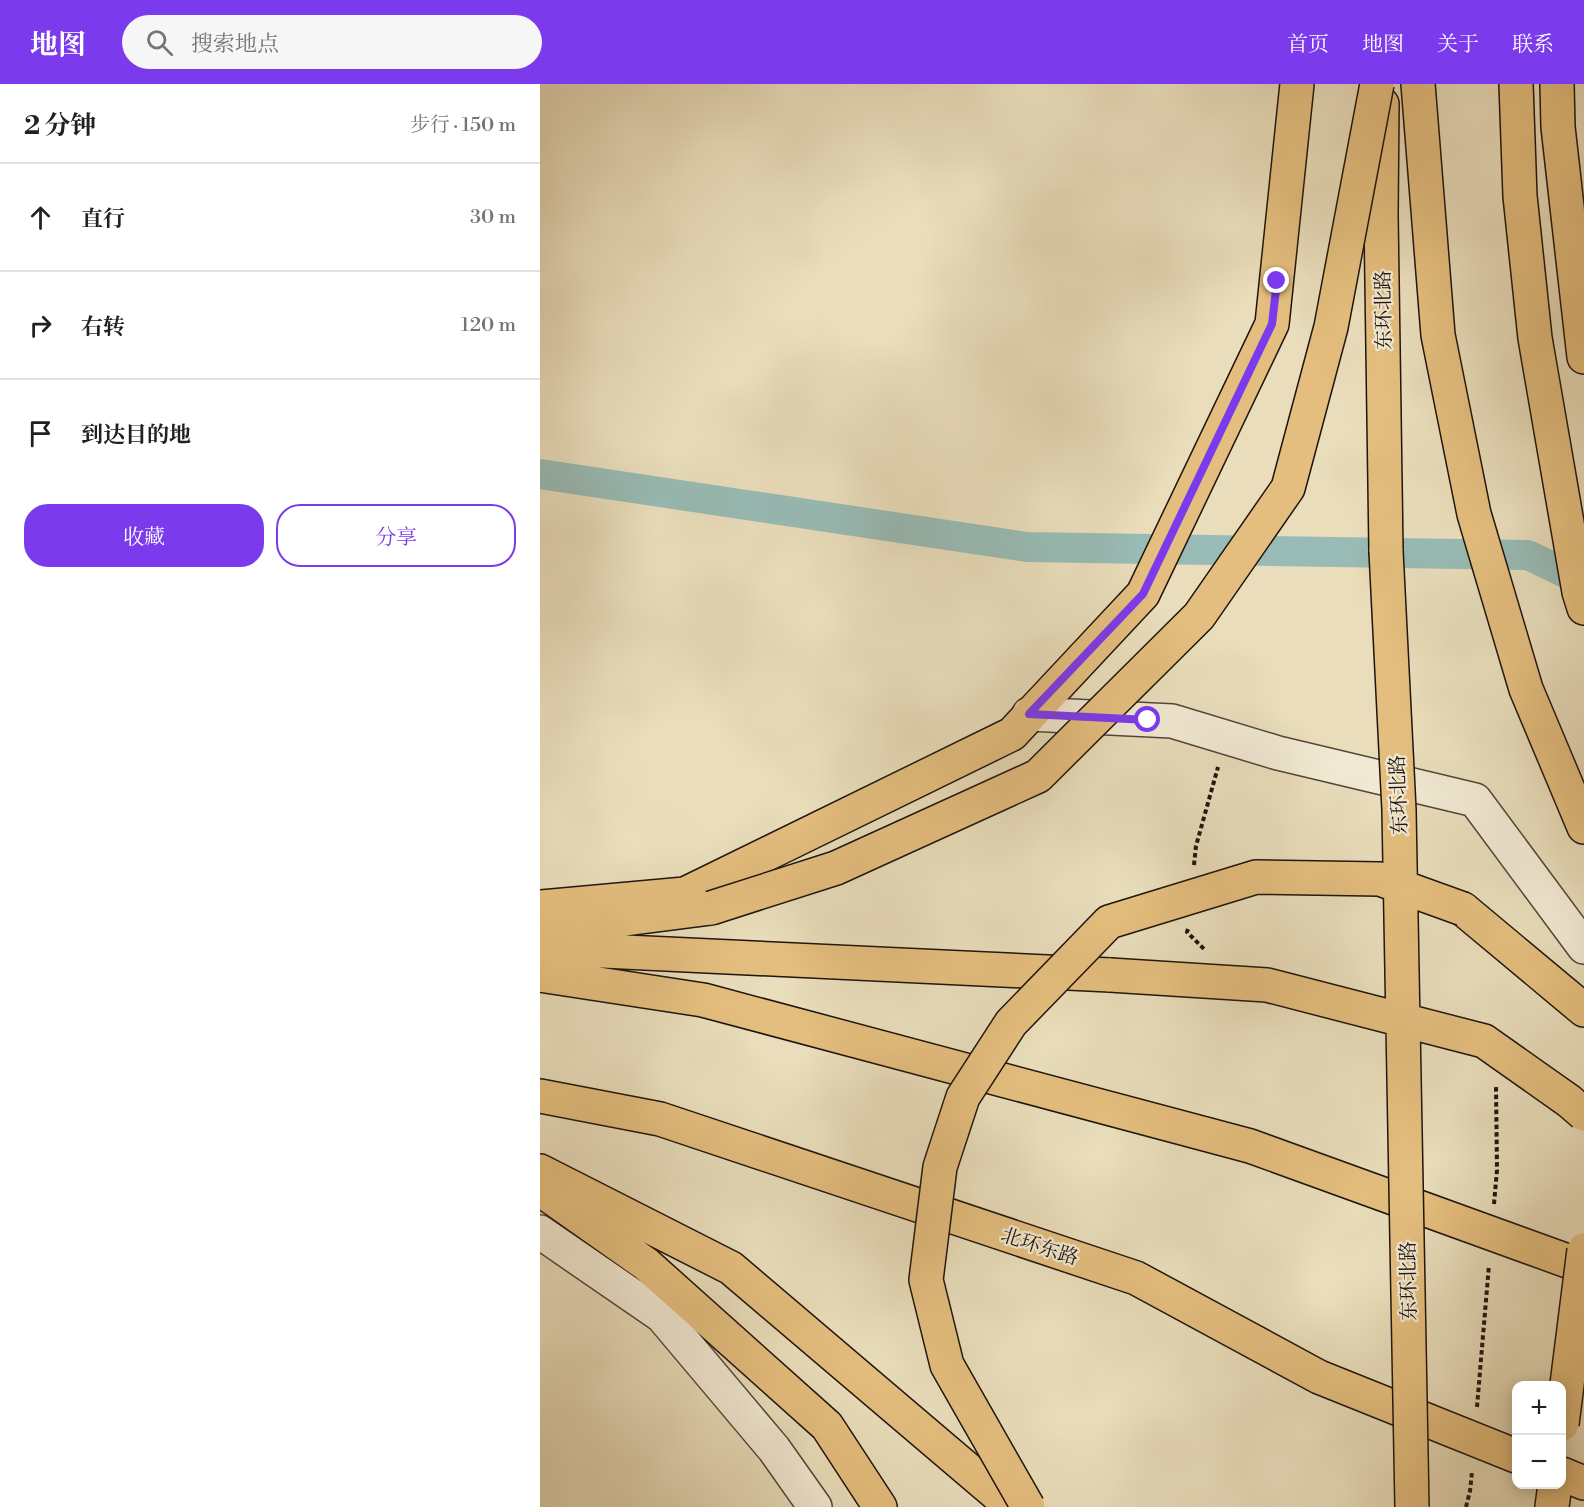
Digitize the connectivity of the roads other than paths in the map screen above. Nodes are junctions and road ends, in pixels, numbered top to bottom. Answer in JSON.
{"nodes":[{"id":1,"x":1297,"y":84,"type":"edge"},
{"id":2,"x":1377,"y":84,"type":"edge"},
{"id":3,"x":1382,"y":84,"type":"edge"},
{"id":4,"x":1419,"y":84,"type":"edge"},
{"id":5,"x":1516,"y":84,"type":"edge"},
{"id":6,"x":1557,"y":84,"type":"edge"},
{"id":7,"x":1584,"y":357,"type":"edge"},
{"id":8,"x":1584,"y":608,"type":"edge"},
{"id":9,"x":1029,"y":714,"type":"junction"},
{"id":10,"x":1584,"y":827,"type":"edge"},
{"id":11,"x":698,"y":901,"type":"junction"},
{"id":12,"x":540,"y":907,"type":"edge"},
{"id":13,"x":540,"y":930,"type":"edge"},
{"id":14,"x":1584,"y":947,"type":"edge"},
{"id":15,"x":540,"y":948,"type":"edge"},
{"id":16,"x":540,"y":975,"type":"edge"},
{"id":17,"x":1584,"y":1010,"type":"edge"},
{"id":18,"x":540,"y":1096,"type":"edge"},
{"id":19,"x":1584,"y":1114,"type":"edge"},
{"id":20,"x":540,"y":1171,"type":"edge"},
{"id":21,"x":540,"y":1190,"type":"edge"},
{"id":22,"x":540,"y":1232,"type":"edge"},
{"id":23,"x":1584,"y":1250,"type":"edge"},
{"id":24,"x":1584,"y":1267,"type":"edge"},
{"id":25,"x":1566,"y":1392,"type":"edge"},
{"id":26,"x":1512,"y":1454,"type":"edge"},
{"id":27,"x":1566,"y":1476,"type":"edge"},
{"id":28,"x":1584,"y":1483,"type":"edge"},
{"id":29,"x":1554,"y":1489,"type":"edge"},
{"id":30,"x":815,"y":1507,"type":"edge"},
{"id":31,"x":880,"y":1507,"type":"edge"},
{"id":32,"x":1012,"y":1507,"type":"edge"},
{"id":33,"x":1028,"y":1507,"type":"edge"},
{"id":34,"x":1412,"y":1507,"type":"edge"},
{"id":35,"x":1552,"y":1507,"type":"edge"}],
"edges":[{"from":1,"to":9,"type":"main road"},
{"from":2,"to":11,"type":"main road","bridge":true},
{"from":3,"to":34,"type":"main road","name":"东环北路","bridge":true},
{"from":4,"to":10,"type":"main road"},
{"from":5,"to":8,"type":"main road"},
{"from":6,"to":7,"type":"main road"},
{"from":9,"to":11,"type":"main road"},
{"from":9,"to":14,"type":"street"},
{"from":11,"to":12,"type":"main road"},
{"from":11,"to":13,"type":"main road"},
{"from":15,"to":19,"type":"main road","bridge":true},
{"from":16,"to":24,"type":"main road"},
{"from":17,"to":33,"type":"main road","bridge":true},
{"from":18,"to":26,"type":"main road","name":"北环东路"},
{"from":20,"to":32,"type":"main road"},
{"from":21,"to":31,"type":"main road"},
{"from":22,"to":30,"type":"street"},
{"from":23,"to":25,"type":"main road","bridge":true},
{"from":27,"to":28,"type":"main road"},
{"from":29,"to":35,"type":"main road"}]}
